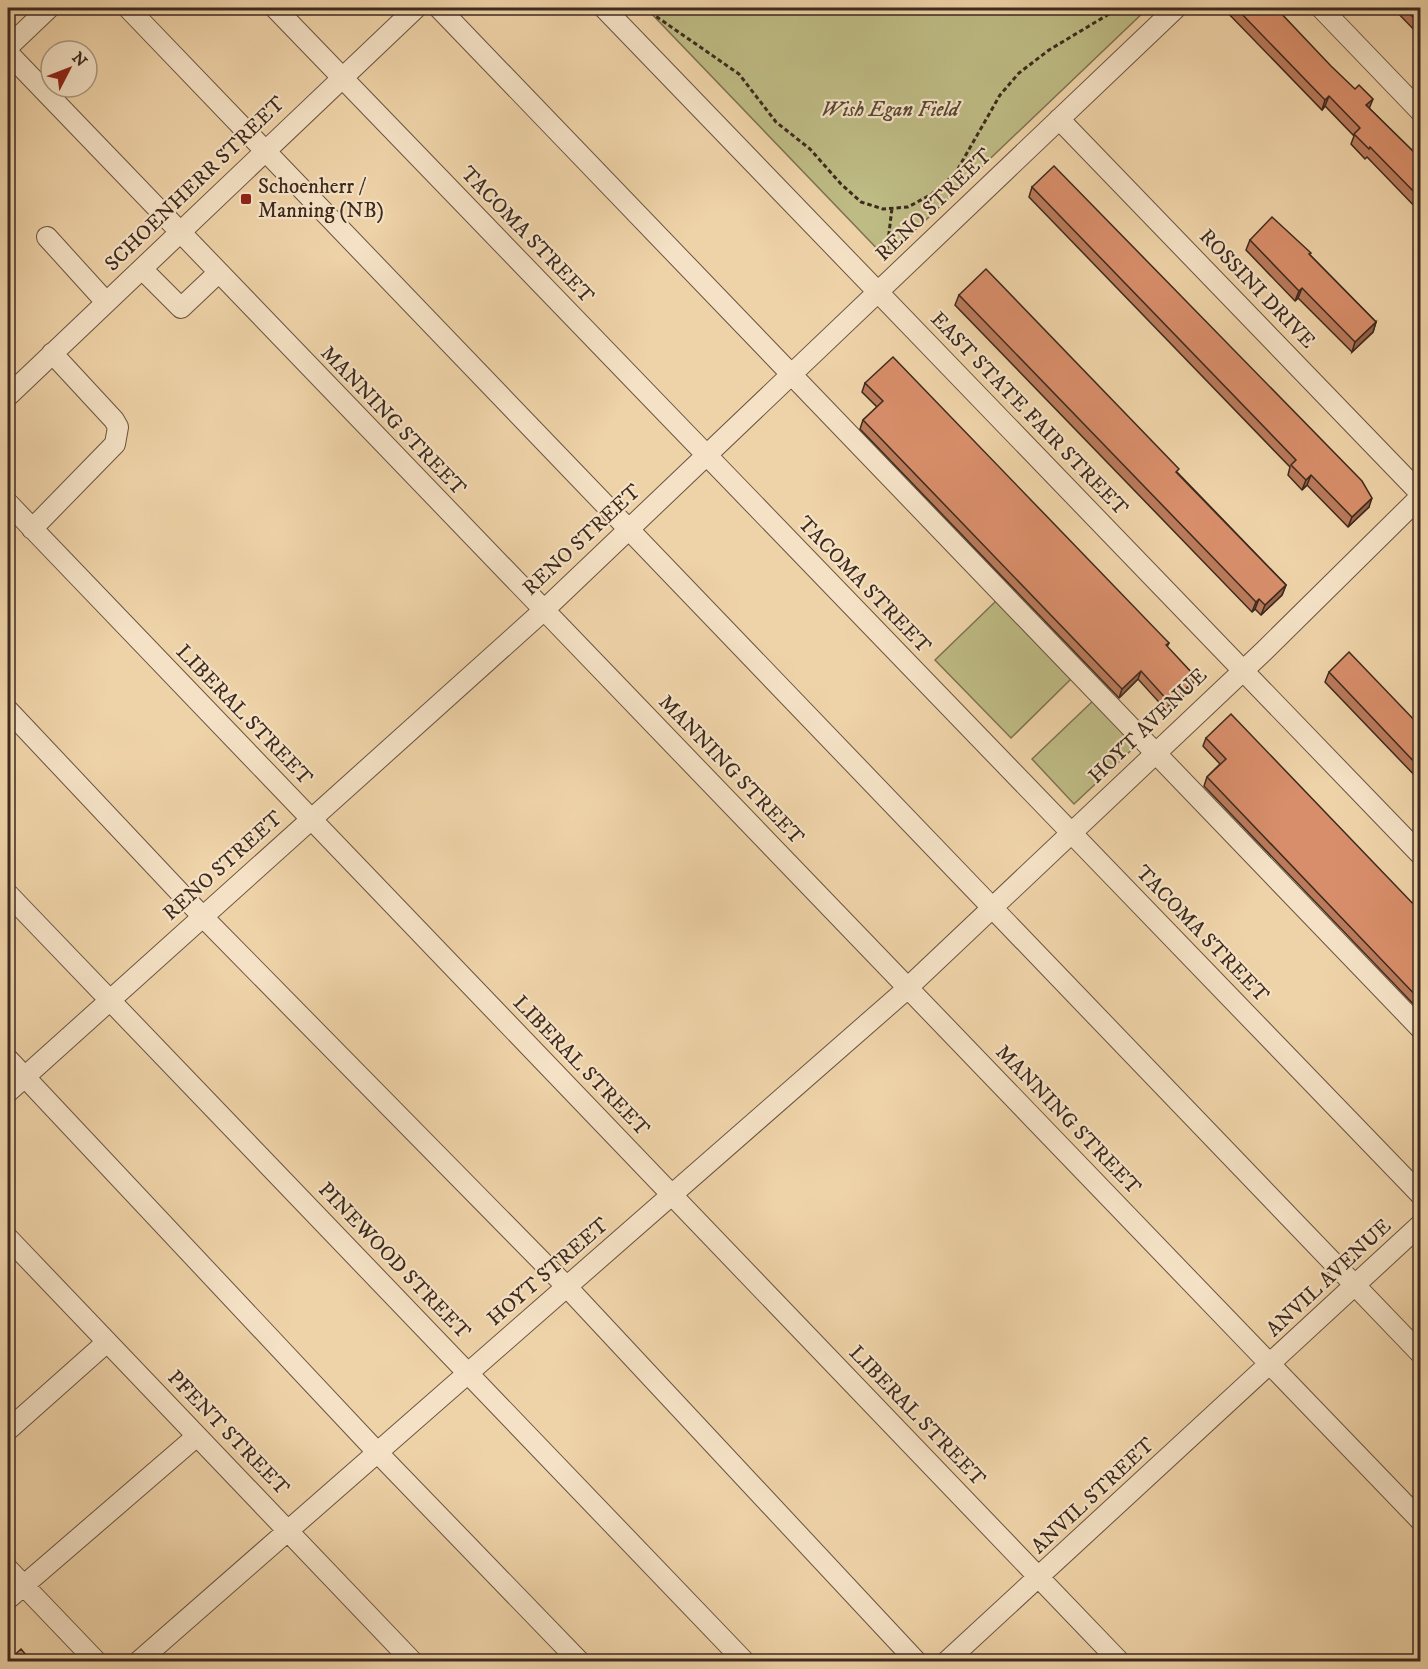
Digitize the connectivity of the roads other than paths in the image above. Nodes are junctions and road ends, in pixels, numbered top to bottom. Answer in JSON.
{"nodes":[{"id":1,"x":49,"y":8,"type":"edge"},
{"id":2,"x":128,"y":8,"type":"edge"},
{"id":3,"x":275,"y":8,"type":"edge"},
{"id":4,"x":416,"y":8,"type":"edge"},
{"id":5,"x":439,"y":8,"type":"edge"},
{"id":6,"x":604,"y":8,"type":"edge"},
{"id":7,"x":1176,"y":8,"type":"edge"},
{"id":8,"x":1321,"y":8,"type":"edge"},
{"id":9,"x":8,"y":47,"type":"edge"},
{"id":10,"x":8,"y":53,"type":"edge"},
{"id":11,"x":342,"y":78,"type":"junction"},
{"id":12,"x":1420,"y":111,"type":"edge"},
{"id":13,"x":1059,"y":119,"type":"junction"},
{"id":14,"x":265,"y":152,"type":"junction"},
{"id":15,"x":179,"y":233,"type":"junction"},
{"id":16,"x":47,"y":237,"type":"dead end"},
{"id":17,"x":142,"y":269,"type":"junction"},
{"id":18,"x":218,"y":273,"type":"junction"},
{"id":19,"x":878,"y":292,"type":"junction"},
{"id":20,"x":106,"y":302,"type":"junction"},
{"id":21,"x":52,"y":353,"type":"junction"},
{"id":22,"x":793,"y":374,"type":"junction"},
{"id":23,"x":8,"y":396,"type":"edge"},
{"id":24,"x":706,"y":456,"type":"junction"},
{"id":25,"x":1420,"y":495,"type":"edge"},
{"id":26,"x":8,"y":503,"type":"edge"},
{"id":27,"x":32,"y":528,"type":"junction"},
{"id":28,"x":629,"y":529,"type":"junction"},
{"id":29,"x":543,"y":611,"type":"junction"},
{"id":30,"x":1244,"y":669,"type":"junction"},
{"id":31,"x":8,"y":710,"type":"edge"},
{"id":32,"x":1154,"y":753,"type":"junction"},
{"id":33,"x":312,"y":820,"type":"junction"},
{"id":34,"x":1070,"y":833,"type":"junction"},
{"id":35,"x":1420,"y":854,"type":"edge"},
{"id":36,"x":8,"y":894,"type":"edge"},
{"id":37,"x":993,"y":906,"type":"junction"},
{"id":38,"x":203,"y":917,"type":"junction"},
{"id":39,"x":907,"y":988,"type":"junction"},
{"id":40,"x":111,"y":999,"type":"junction"},
{"id":41,"x":1420,"y":1028,"type":"edge"},
{"id":42,"x":8,"y":1059,"type":"edge"},
{"id":43,"x":25,"y":1077,"type":"junction"},
{"id":44,"x":8,"y":1092,"type":"edge"},
{"id":45,"x":1420,"y":1194,"type":"edge"},
{"id":46,"x":672,"y":1195,"type":"junction"},
{"id":47,"x":1420,"y":1225,"type":"edge"},
{"id":48,"x":8,"y":1238,"type":"edge"},
{"id":49,"x":1356,"y":1285,"type":"junction"},
{"id":50,"x":567,"y":1287,"type":"junction"},
{"id":51,"x":107,"y":1342,"type":"junction"},
{"id":52,"x":1420,"y":1353,"type":"edge"},
{"id":53,"x":1270,"y":1365,"type":"junction"},
{"id":54,"x":468,"y":1373,"type":"junction"},
{"id":55,"x":8,"y":1430,"type":"edge"},
{"id":56,"x":197,"y":1436,"type":"junction"},
{"id":57,"x":378,"y":1453,"type":"junction"},
{"id":58,"x":1420,"y":1520,"type":"edge"},
{"id":59,"x":288,"y":1531,"type":"junction"},
{"id":60,"x":8,"y":1569,"type":"edge"},
{"id":61,"x":1039,"y":1578,"type":"junction"},
{"id":62,"x":24,"y":1585,"type":"junction"},
{"id":63,"x":8,"y":1599,"type":"edge"},
{"id":64,"x":97,"y":1662,"type":"edge"},
{"id":65,"x":138,"y":1662,"type":"edge"},
{"id":66,"x":413,"y":1662,"type":"edge"},
{"id":67,"x":580,"y":1662,"type":"edge"},
{"id":68,"x":745,"y":1662,"type":"edge"},
{"id":69,"x":917,"y":1662,"type":"edge"},
{"id":70,"x":946,"y":1662,"type":"edge"},
{"id":71,"x":1120,"y":1662,"type":"edge"}],
"edges":[{"from":1,"to":9,"type":"street"},
{"from":2,"to":14,"type":"street"},
{"from":3,"to":11,"type":"street","name":"TACOMA STREET"},
{"from":4,"to":11,"type":"street","name":"SCHOENHERR STREET"},
{"from":5,"to":22,"type":"street"},
{"from":6,"to":19,"type":"street","name":"EAST STATE FAIR STREET"},
{"from":7,"to":13,"type":"street","name":"RENO STREET"},
{"from":8,"to":12,"type":"street"},
{"from":10,"to":15,"type":"street","name":"MANNING STREET"},
{"from":11,"to":14,"type":"street","name":"SCHOENHERR STREET"},
{"from":11,"to":24,"type":"street","name":"TACOMA STREET"},
{"from":13,"to":19,"type":"street","name":"RENO STREET"},
{"from":13,"to":25,"type":"street","name":"ROSSINI DRIVE"},
{"from":14,"to":15,"type":"street","name":"SCHOENHERR STREET"},
{"from":14,"to":28,"type":"street"},
{"from":15,"to":17,"type":"street","name":"SCHOENHERR STREET"},
{"from":15,"to":18,"type":"street","name":"MANNING STREET"},
{"from":16,"to":20,"type":"street"},
{"from":17,"to":18,"type":"street"},
{"from":17,"to":20,"type":"street","name":"SCHOENHERR STREET"},
{"from":18,"to":29,"type":"street","name":"MANNING STREET"},
{"from":19,"to":22,"type":"street","name":"RENO STREET"},
{"from":19,"to":30,"type":"street","name":"EAST STATE FAIR STREET"},
{"from":20,"to":21,"type":"street","name":"SCHOENHERR STREET"},
{"from":21,"to":23,"type":"street","name":"SCHOENHERR STREET"},
{"from":21,"to":27,"type":"street"},
{"from":22,"to":24,"type":"street","name":"RENO STREET"},
{"from":22,"to":32,"type":"street"},
{"from":24,"to":28,"type":"street","name":"RENO STREET"},
{"from":24,"to":34,"type":"street","name":"TACOMA STREET"},
{"from":25,"to":30,"type":"street","name":"HOYT AVENUE"},
{"from":26,"to":27,"type":"street","name":"LIBERAL STREET"},
{"from":27,"to":33,"type":"street","name":"LIBERAL STREET"},
{"from":28,"to":29,"type":"street","name":"RENO STREET"},
{"from":28,"to":37,"type":"street"},
{"from":29,"to":33,"type":"street","name":"RENO STREET"},
{"from":29,"to":39,"type":"street","name":"MANNING STREET"},
{"from":30,"to":32,"type":"street","name":"HOYT AVENUE"},
{"from":30,"to":35,"type":"street","name":"EAST STATE FAIR STREET"},
{"from":31,"to":38,"type":"street"},
{"from":32,"to":34,"type":"street","name":"HOYT AVENUE"},
{"from":32,"to":41,"type":"street"},
{"from":33,"to":38,"type":"street","name":"RENO STREET"},
{"from":33,"to":46,"type":"street","name":"LIBERAL STREET"},
{"from":34,"to":37,"type":"street","name":"HOYT AVENUE"},
{"from":34,"to":45,"type":"street","name":"TACOMA STREET"},
{"from":36,"to":40,"type":"street","name":"PINEWOOD STREET"},
{"from":37,"to":39,"type":"street","name":"HOYT AVENUE"},
{"from":37,"to":49,"type":"street"},
{"from":38,"to":40,"type":"street","name":"RENO STREET"},
{"from":38,"to":50,"type":"street"},
{"from":39,"to":46,"type":"street","name":"HOYT STREET"},
{"from":39,"to":53,"type":"street","name":"MANNING STREET"},
{"from":40,"to":43,"type":"street","name":"RENO STREET"},
{"from":40,"to":54,"type":"street","name":"PINEWOOD STREET"},
{"from":42,"to":43,"type":"street"},
{"from":43,"to":44,"type":"street","name":"RENO STREET"},
{"from":43,"to":57,"type":"street"},
{"from":46,"to":50,"type":"street","name":"HOYT STREET"},
{"from":46,"to":61,"type":"street","name":"LIBERAL STREET"},
{"from":47,"to":49,"type":"street","name":"ANVIL AVENUE"},
{"from":48,"to":51,"type":"street","name":"PFENT STREET"},
{"from":49,"to":52,"type":"street"},
{"from":49,"to":53,"type":"street","name":"ANVIL AVENUE"},
{"from":50,"to":54,"type":"street","name":"HOYT STREET"},
{"from":50,"to":69,"type":"street"},
{"from":51,"to":55,"type":"street"},
{"from":51,"to":56,"type":"street","name":"PFENT STREET"},
{"from":53,"to":58,"type":"street","name":"MANNING STREET"},
{"from":53,"to":61,"type":"street","name":"ANVIL STREET"},
{"from":54,"to":57,"type":"street","name":"HOYT STREET"},
{"from":54,"to":68,"type":"street","name":"PINEWOOD STREET"},
{"from":56,"to":59,"type":"street","name":"PFENT STREET"},
{"from":56,"to":62,"type":"street"},
{"from":57,"to":59,"type":"street","name":"HOYT STREET"},
{"from":57,"to":67,"type":"street"},
{"from":59,"to":65,"type":"street","name":"HOYT STREET"},
{"from":59,"to":66,"type":"street","name":"PFENT STREET"},
{"from":60,"to":62,"type":"street"},
{"from":61,"to":70,"type":"street","name":"ANVIL STREET"},
{"from":61,"to":71,"type":"street","name":"LIBERAL STREET"},
{"from":62,"to":63,"type":"street"},
{"from":62,"to":64,"type":"street"}]}
